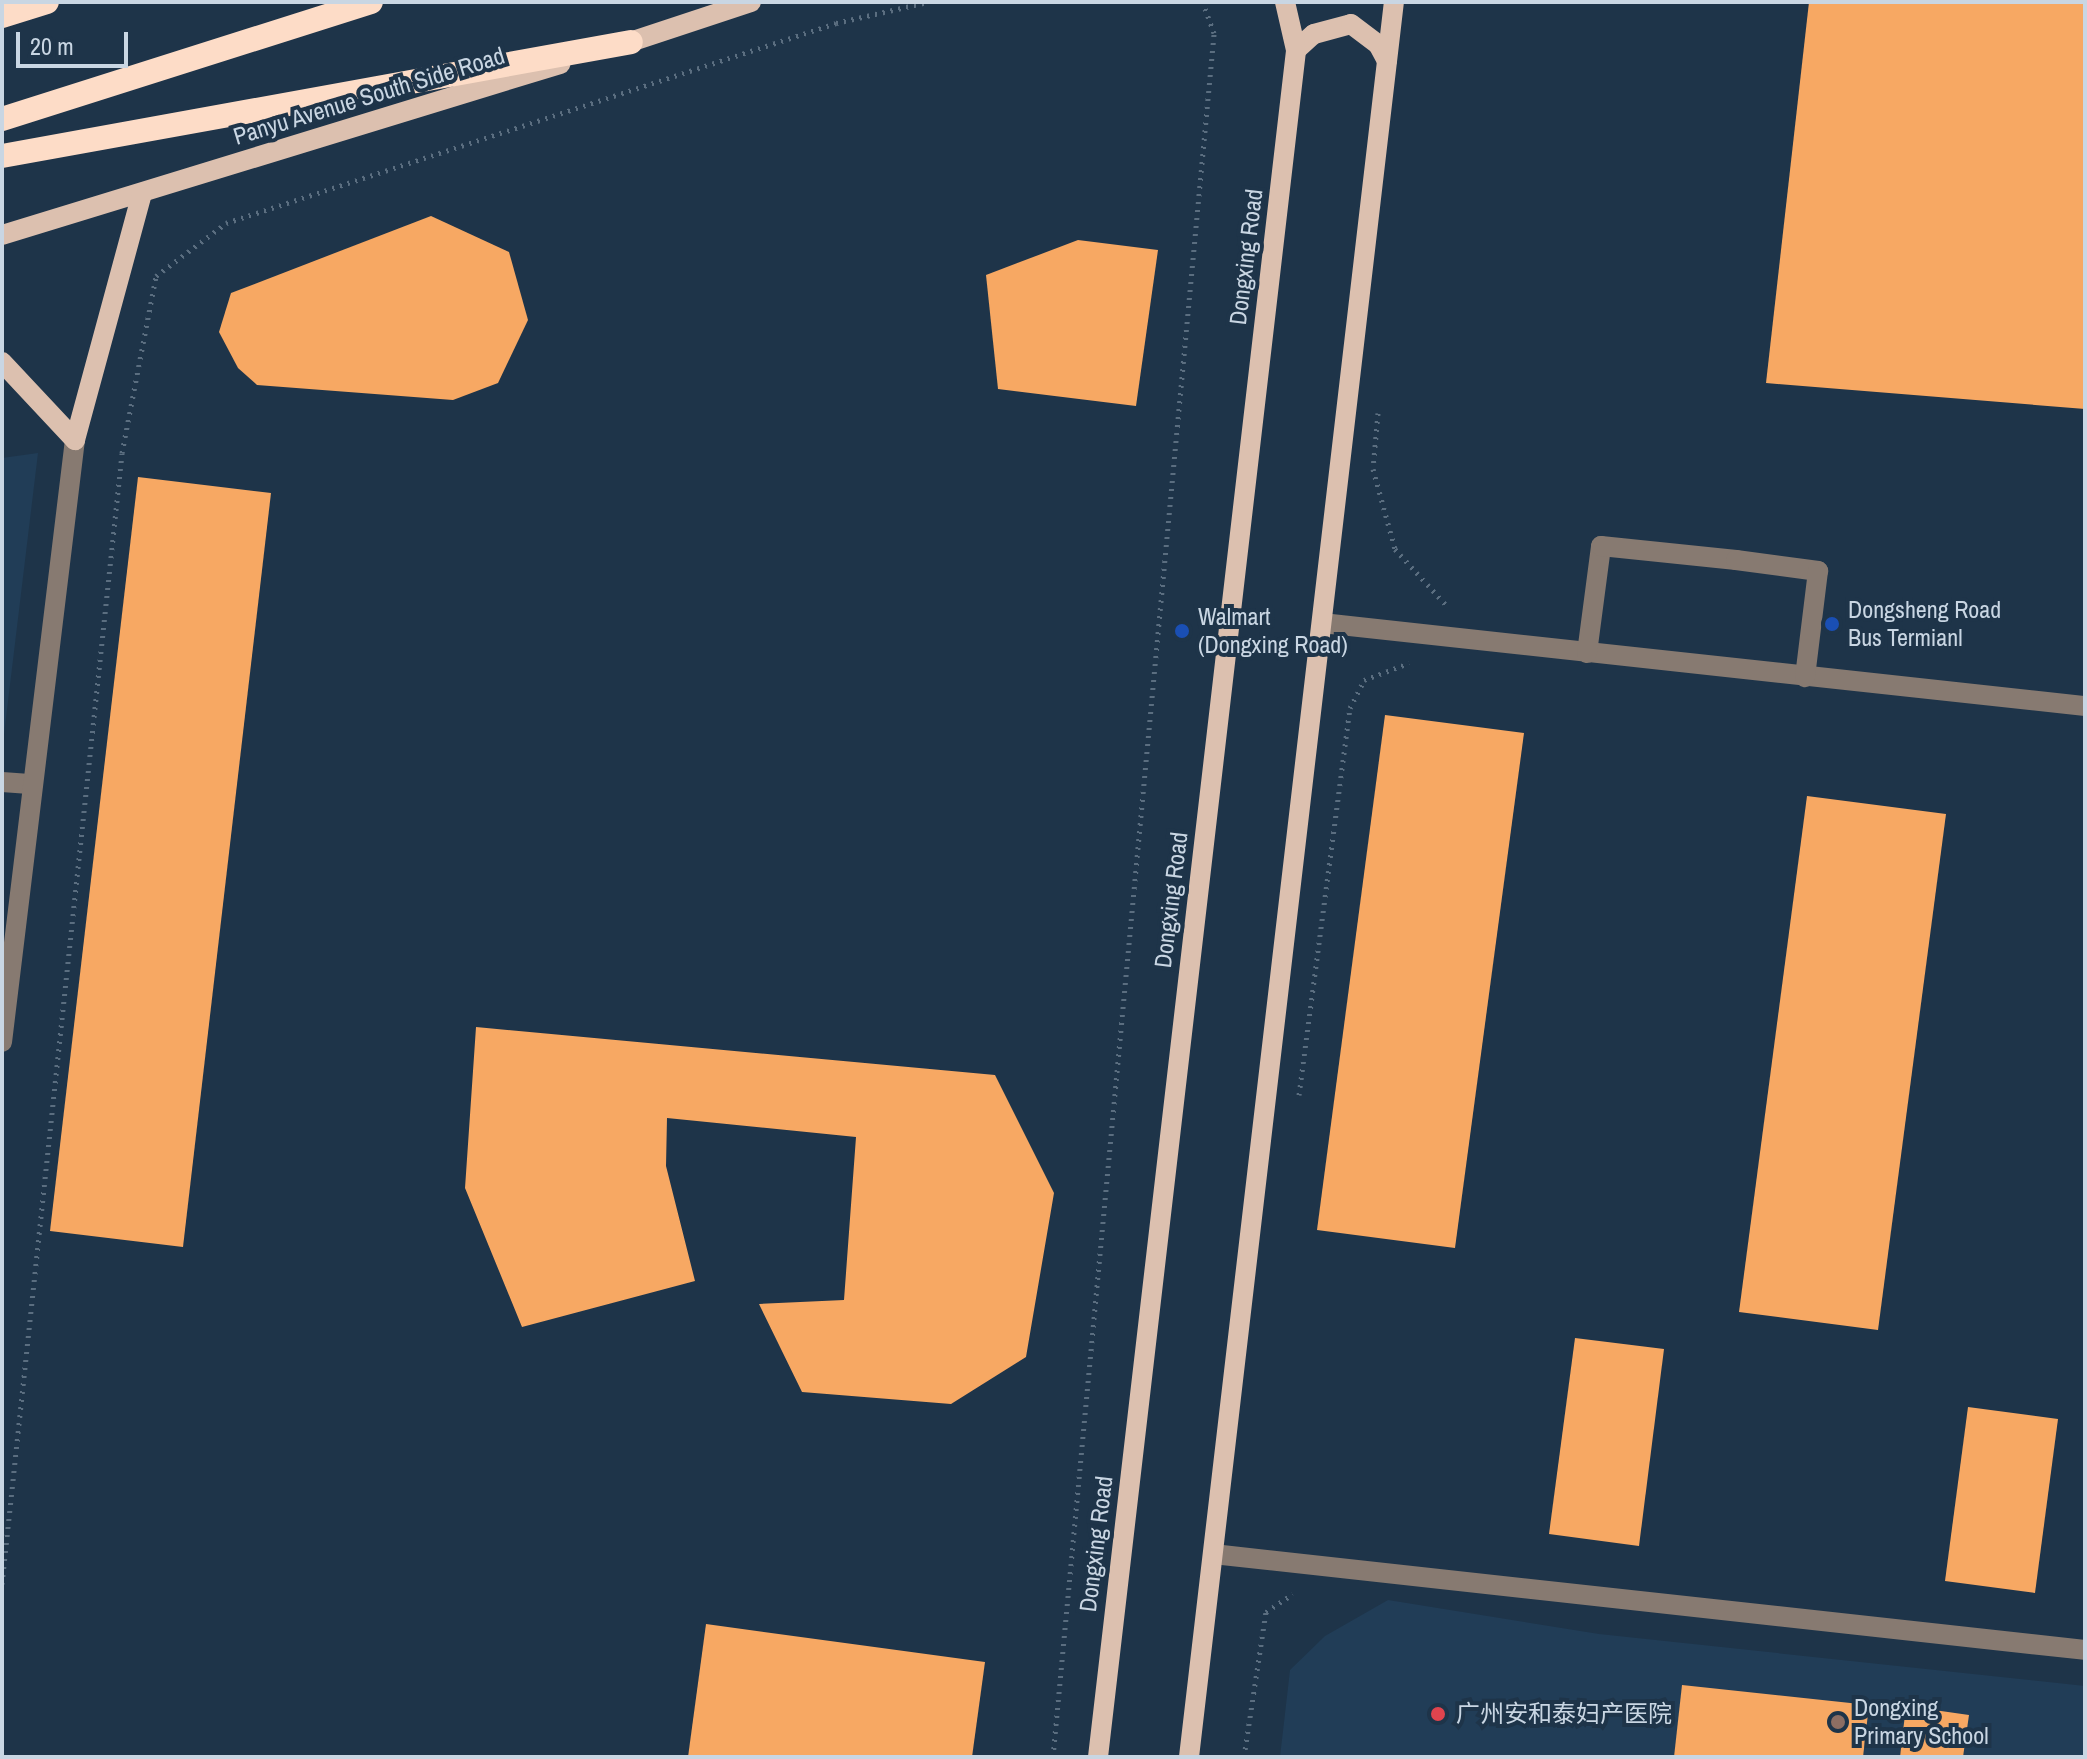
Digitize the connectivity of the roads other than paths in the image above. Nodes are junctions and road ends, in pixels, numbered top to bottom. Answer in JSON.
{"nodes":[{"id":1,"x":47,"y":2,"type":"edge"},
{"id":2,"x":371,"y":2,"type":"edge"},
{"id":3,"x":751,"y":2,"type":"edge"},
{"id":4,"x":1285,"y":2,"type":"edge"},
{"id":5,"x":1394,"y":2,"type":"edge"},
{"id":6,"x":2,"y":16,"type":"edge"},
{"id":7,"x":631,"y":42,"type":"junction"},
{"id":8,"x":1296,"y":50,"type":"junction"},
{"id":9,"x":1387,"y":61,"type":"junction"},
{"id":10,"x":2,"y":119,"type":"edge"},
{"id":11,"x":2,"y":156,"type":"edge"},
{"id":12,"x":142,"y":193,"type":"junction"},
{"id":13,"x":2,"y":235,"type":"edge"},
{"id":14,"x":2,"y":362,"type":"edge"},
{"id":15,"x":75,"y":440,"type":"junction"},
{"id":16,"x":1322,"y":623,"type":"junction"},
{"id":17,"x":1587,"y":653,"type":"junction"},
{"id":18,"x":1805,"y":677,"type":"junction"},
{"id":19,"x":2085,"y":706,"type":"edge"},
{"id":20,"x":2,"y":782,"type":"edge"},
{"id":21,"x":33,"y":784,"type":"junction"},
{"id":22,"x":2,"y":1042,"type":"edge"},
{"id":23,"x":1213,"y":1554,"type":"junction"},
{"id":24,"x":2085,"y":1650,"type":"edge"},
{"id":25,"x":1098,"y":1757,"type":"edge"},
{"id":26,"x":1189,"y":1757,"type":"edge"}],
"edges":[{"from":1,"to":6,"type":"highway"},
{"from":2,"to":10,"type":"highway"},
{"from":3,"to":7,"type":"main road","name":"Panyu Avenue South Side Road"},
{"from":4,"to":8,"type":"main road","name":"Dongxing Road"},
{"from":5,"to":9,"type":"main road"},
{"from":7,"to":11,"type":"highway"},
{"from":7,"to":12,"type":"main road","name":"Panyu Avenue South Side Road"},
{"from":8,"to":9,"type":"main road"},
{"from":8,"to":25,"type":"main road","name":"Dongxing Road"},
{"from":9,"to":16,"type":"main road"},
{"from":12,"to":13,"type":"main road","name":"Panyu Avenue South Side Road"},
{"from":12,"to":15,"type":"main road"},
{"from":14,"to":15,"type":"main road"},
{"from":15,"to":21,"type":"street"},
{"from":16,"to":17,"type":"street"},
{"from":16,"to":23,"type":"main road"},
{"from":17,"to":18,"type":"street"},
{"from":17,"to":18,"type":"street"},
{"from":18,"to":19,"type":"street"},
{"from":20,"to":21,"type":"street"},
{"from":21,"to":22,"type":"street"},
{"from":23,"to":24,"type":"street"},
{"from":23,"to":26,"type":"main road"}]}
